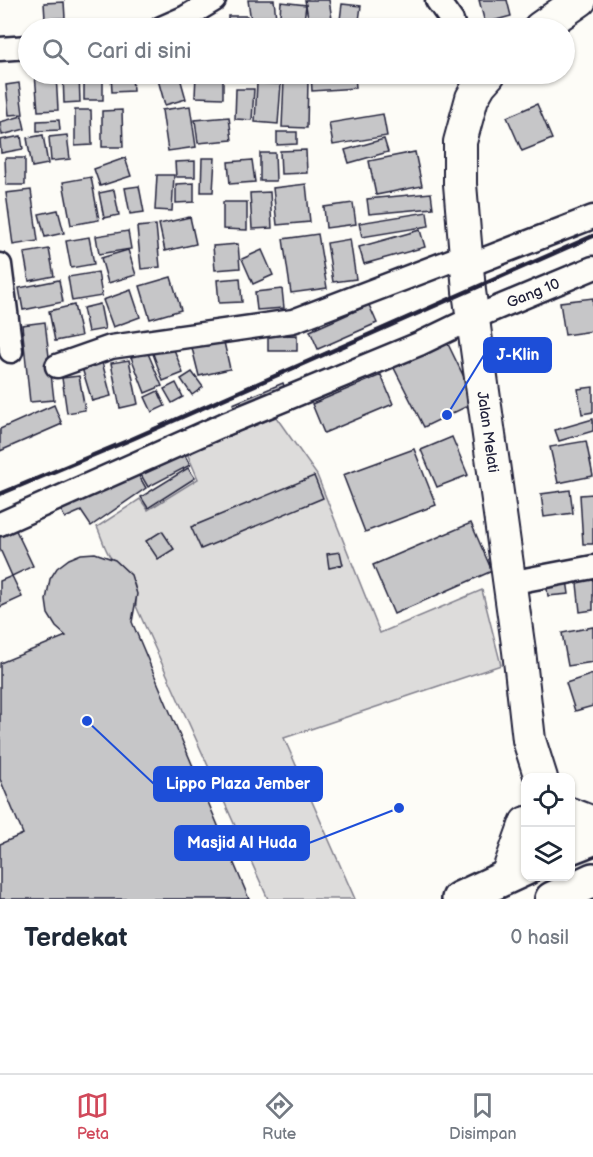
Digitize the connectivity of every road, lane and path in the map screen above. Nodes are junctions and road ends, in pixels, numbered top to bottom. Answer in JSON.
{"nodes":[{"id":1,"x":214,"y":0,"type":"edge"},
{"id":2,"x":437,"y":0,"type":"edge"},
{"id":3,"x":580,"y":0,"type":"edge"},
{"id":4,"x":184,"y":18,"type":"edge"},
{"id":5,"x":450,"y":18,"type":"edge"},
{"id":6,"x":554,"y":18,"type":"edge"},
{"id":7,"x":18,"y":48,"type":"edge"},
{"id":8,"x":0,"y":49,"type":"edge"},
{"id":9,"x":475,"y":84,"type":"edge"},
{"id":10,"x":593,"y":217,"type":"edge"},
{"id":11,"x":466,"y":260,"type":"junction"},
{"id":12,"x":0,"y":264,"type":"edge"},
{"id":13,"x":593,"y":268,"type":"edge"},
{"id":14,"x":473,"y":318,"type":"junction"},
{"id":15,"x":11,"y":351,"type":"dead end"},
{"id":16,"x":57,"y":366,"type":"dead end"},
{"id":17,"x":0,"y":524,"type":"edge"},
{"id":18,"x":593,"y":567,"type":"edge"},
{"id":19,"x":509,"y":583,"type":"junction"},
{"id":20,"x":536,"y":772,"type":"edge"},
{"id":21,"x":575,"y":816,"type":"edge"},
{"id":22,"x":593,"y":823,"type":"edge"},
{"id":23,"x":524,"y":827,"type":"edge"},
{"id":24,"x":593,"y":838,"type":"edge"},
{"id":25,"x":575,"y":846,"type":"edge"},
{"id":26,"x":516,"y":872,"type":"edge"},
{"id":27,"x":593,"y":880,"type":"edge"},
{"id":28,"x":459,"y":899,"type":"edge"},
{"id":29,"x":552,"y":899,"type":"edge"}],
"edges":[{"from":1,"to":4,"type":"street"},
{"from":2,"to":5,"type":"street"},
{"from":3,"to":6,"type":"main road"},
{"from":7,"to":8,"type":"street"},
{"from":9,"to":11,"type":"main road","name":"Jalan Melati"},
{"from":10,"to":11,"type":"street"},
{"from":11,"to":14,"type":"main road","name":"Jalan Melati"},
{"from":11,"to":16,"type":"street"},
{"from":12,"to":15,"type":"street"},
{"from":13,"to":14,"type":"street","name":"Gang 10"},
{"from":14,"to":17,"type":"street","name":"Gang 10"},
{"from":14,"to":19,"type":"main road","name":"Jalan Melati"},
{"from":18,"to":19,"type":"street"},
{"from":19,"to":20,"type":"main road","name":"Jalan Melati"},
{"from":21,"to":22,"type":"main road"},
{"from":23,"to":26,"type":"main road"},
{"from":24,"to":25,"type":"highway"},
{"from":26,"to":28,"type":"highway"},
{"from":27,"to":29,"type":"highway"}]}
